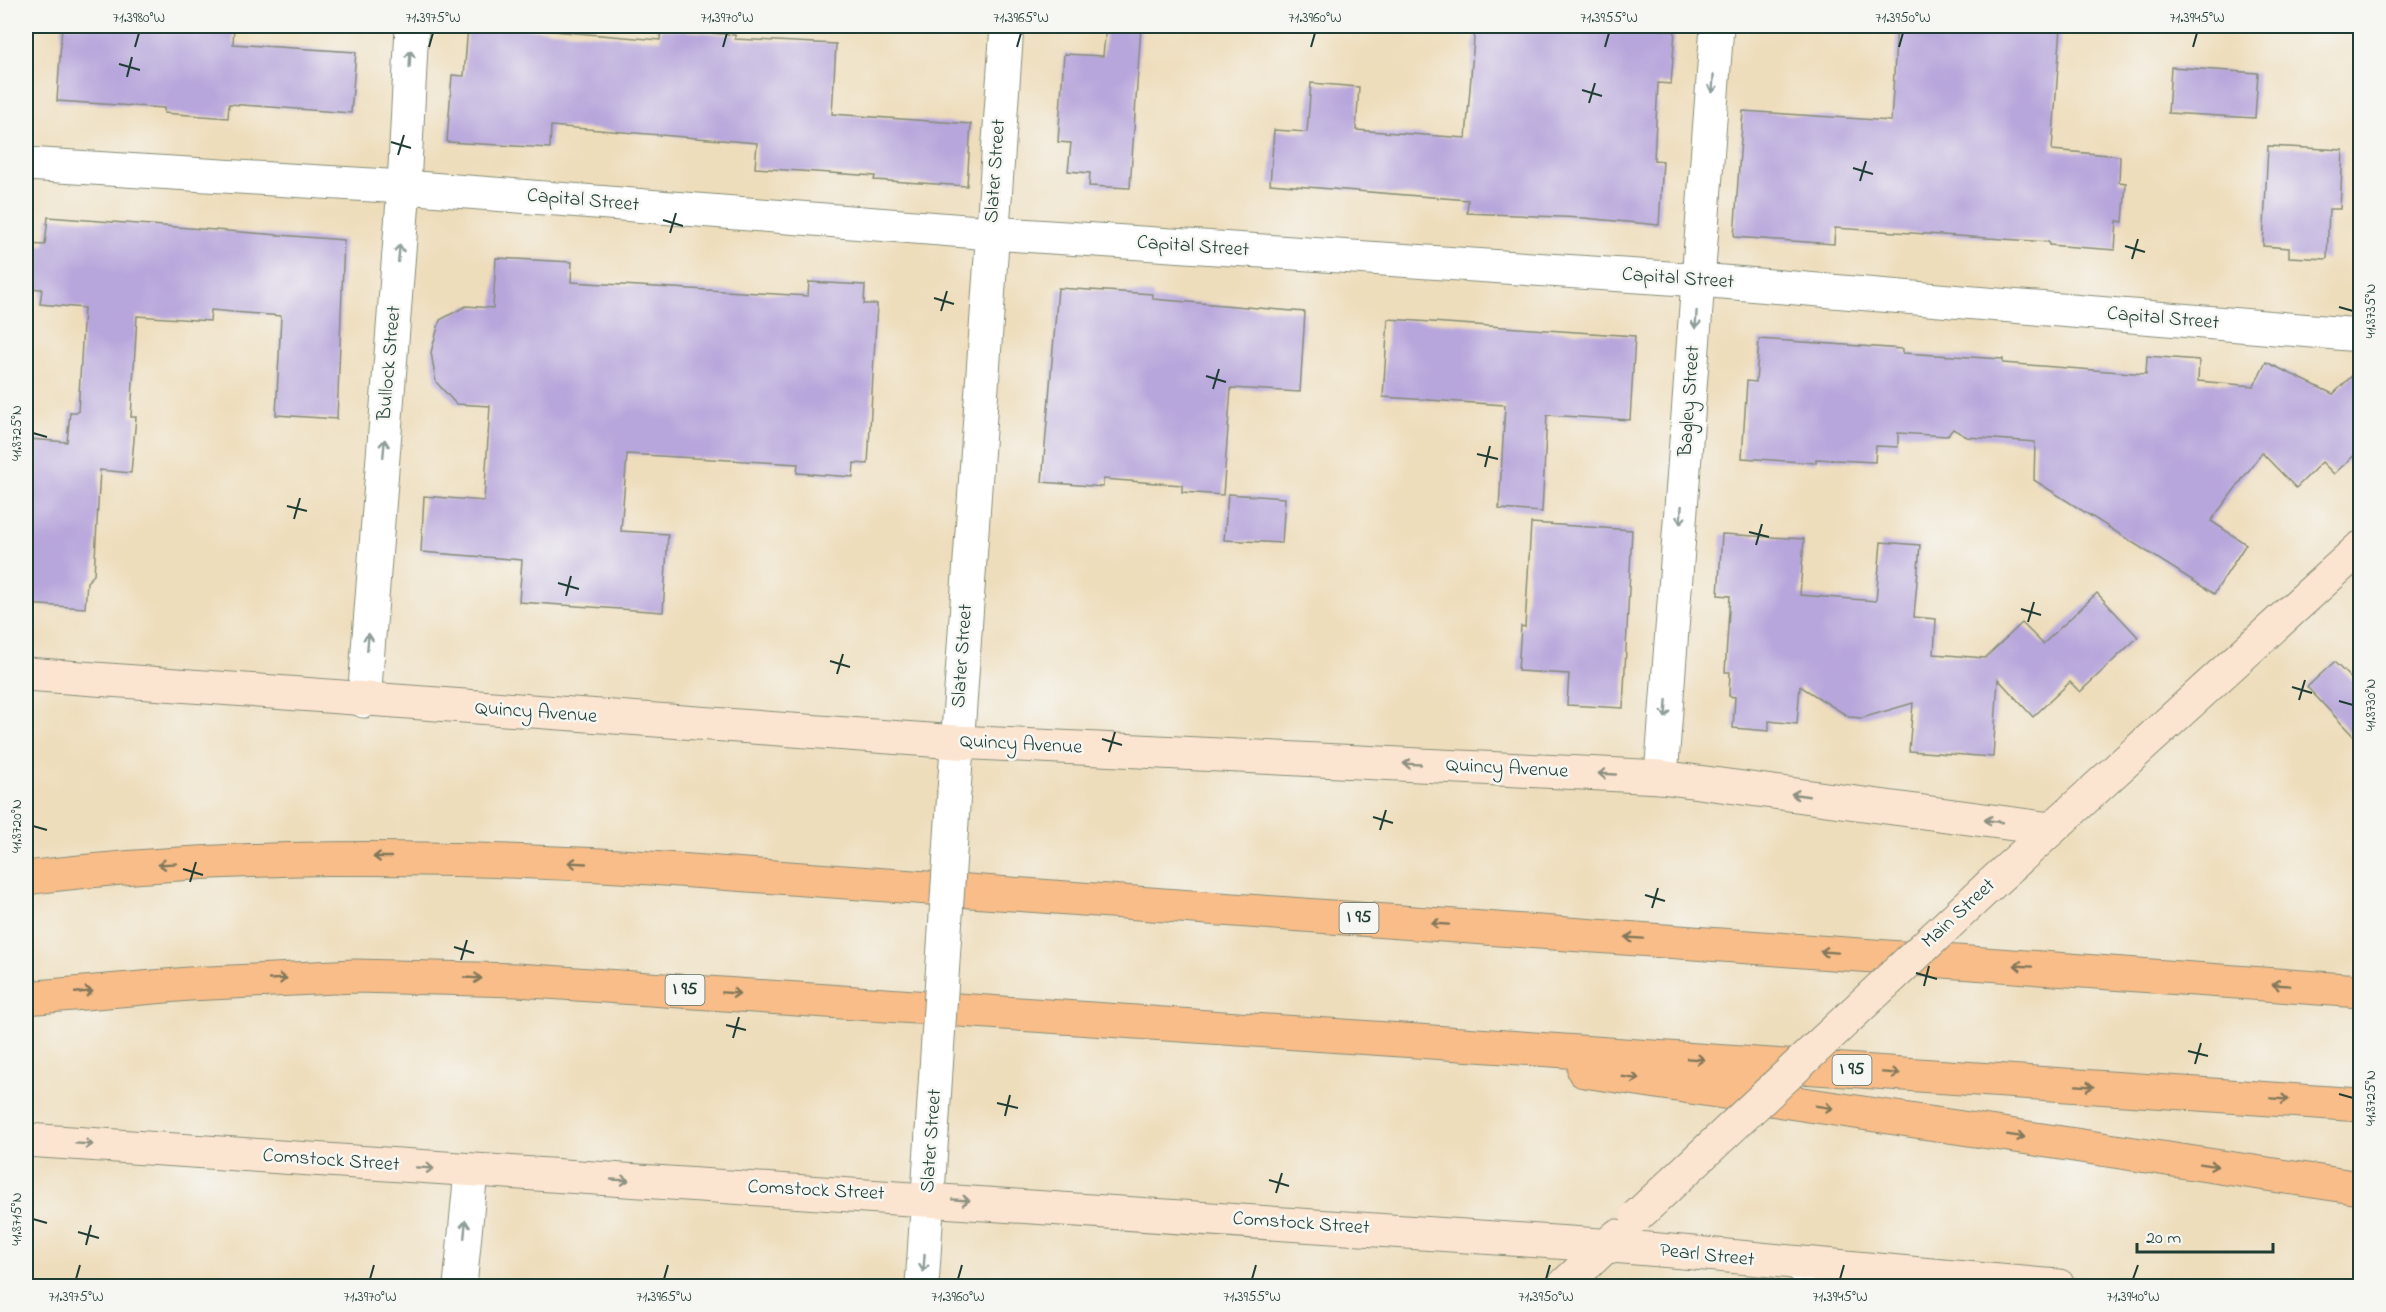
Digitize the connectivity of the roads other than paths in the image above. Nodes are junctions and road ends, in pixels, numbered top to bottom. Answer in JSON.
{"nodes":[{"id":1,"x":412,"y":26,"type":"edge"},
{"id":2,"x":1007,"y":26,"type":"edge"},
{"id":3,"x":1717,"y":26,"type":"edge"},
{"id":4,"x":26,"y":164,"type":"edge"},
{"id":5,"x":404,"y":187,"type":"junction"},
{"id":6,"x":991,"y":233,"type":"junction"},
{"id":7,"x":1699,"y":280,"type":"junction"},
{"id":8,"x":2361,"y":335,"type":"edge"},
{"id":9,"x":2361,"y":548,"type":"edge"},
{"id":10,"x":26,"y":674,"type":"edge"},
{"id":11,"x":363,"y":700,"type":"junction"},
{"id":12,"x":957,"y":742,"type":"junction"},
{"id":13,"x":1661,"y":777,"type":"junction"},
{"id":14,"x":2051,"y":829,"type":"junction"},
{"id":15,"x":26,"y":878,"type":"edge"},
{"id":16,"x":2361,"y":985,"type":"edge"},
{"id":17,"x":2322,"y":988,"type":"junction"},
{"id":18,"x":2361,"y":991,"type":"edge"},
{"id":19,"x":26,"y":998,"type":"edge"},
{"id":20,"x":1344,"y":1035,"type":"junction"},
{"id":21,"x":2361,"y":1105,"type":"edge"},
{"id":22,"x":26,"y":1140,"type":"edge"},
{"id":23,"x":471,"y":1171,"type":"junction"},
{"id":24,"x":2361,"y":1188,"type":"edge"},
{"id":25,"x":928,"y":1198,"type":"junction"},
{"id":26,"x":1607,"y":1246,"type":"junction"},
{"id":27,"x":1798,"y":1264,"type":"junction"},
{"id":28,"x":460,"y":1287,"type":"edge"},
{"id":29,"x":922,"y":1287,"type":"edge"},
{"id":30,"x":1563,"y":1287,"type":"edge"},
{"id":31,"x":1827,"y":1287,"type":"edge"},
{"id":32,"x":2059,"y":1287,"type":"edge"}],
"edges":[{"from":5,"to":1,"type":"street","name":"Bullock Street","one_way":true},
{"from":2,"to":6,"type":"street","name":"Slater Street"},
{"from":3,"to":7,"type":"street","name":"Bagley Street","one_way":true},
{"from":4,"to":5,"type":"street","name":"Capital Street"},
{"from":5,"to":6,"type":"street","name":"Capital Street"},
{"from":11,"to":5,"type":"street","name":"Bullock Street","one_way":true},
{"from":6,"to":7,"type":"street","name":"Capital Street"},
{"from":6,"to":12,"type":"street","name":"Slater Street"},
{"from":7,"to":8,"type":"street","name":"Capital Street"},
{"from":7,"to":13,"type":"street","name":"Bagley Street","one_way":true},
{"from":9,"to":14,"type":"main road","name":"Main Street"},
{"from":10,"to":11,"type":"main road","name":"Quincy Avenue"},
{"from":11,"to":12,"type":"main road","name":"Quincy Avenue"},
{"from":13,"to":12,"type":"main road","name":"Quincy Avenue","one_way":true},
{"from":12,"to":25,"type":"street","name":"Slater Street","bridge":true},
{"from":14,"to":13,"type":"main road","name":"Quincy Avenue","one_way":true},
{"from":14,"to":26,"type":"main road","name":"Main Street","bridge":true},
{"from":17,"to":15,"type":"highway","number":"I 95","one_way":true},
{"from":16,"to":17,"type":"highway"},
{"from":17,"to":18,"type":"highway","number":"I 95"},
{"from":19,"to":20,"type":"highway","number":"I 95","one_way":true},
{"from":20,"to":21,"type":"highway","number":"I 95","one_way":true},
{"from":20,"to":24,"type":"highway","one_way":true},
{"from":22,"to":23,"type":"main road","name":"Comstock Street","one_way":true},
{"from":23,"to":25,"type":"main road","name":"Comstock Street","one_way":true},
{"from":28,"to":23,"type":"street","one_way":true},
{"from":25,"to":26,"type":"main road","name":"Comstock Street","one_way":true},
{"from":25,"to":29,"type":"street","name":"Slater Street","one_way":true},
{"from":26,"to":27,"type":"main road","name":"Pearl Street"},
{"from":26,"to":30,"type":"main road","name":"Main Street"},
{"from":27,"to":31,"type":"street"},
{"from":27,"to":32,"type":"main road","name":"Pearl Street"}]}
